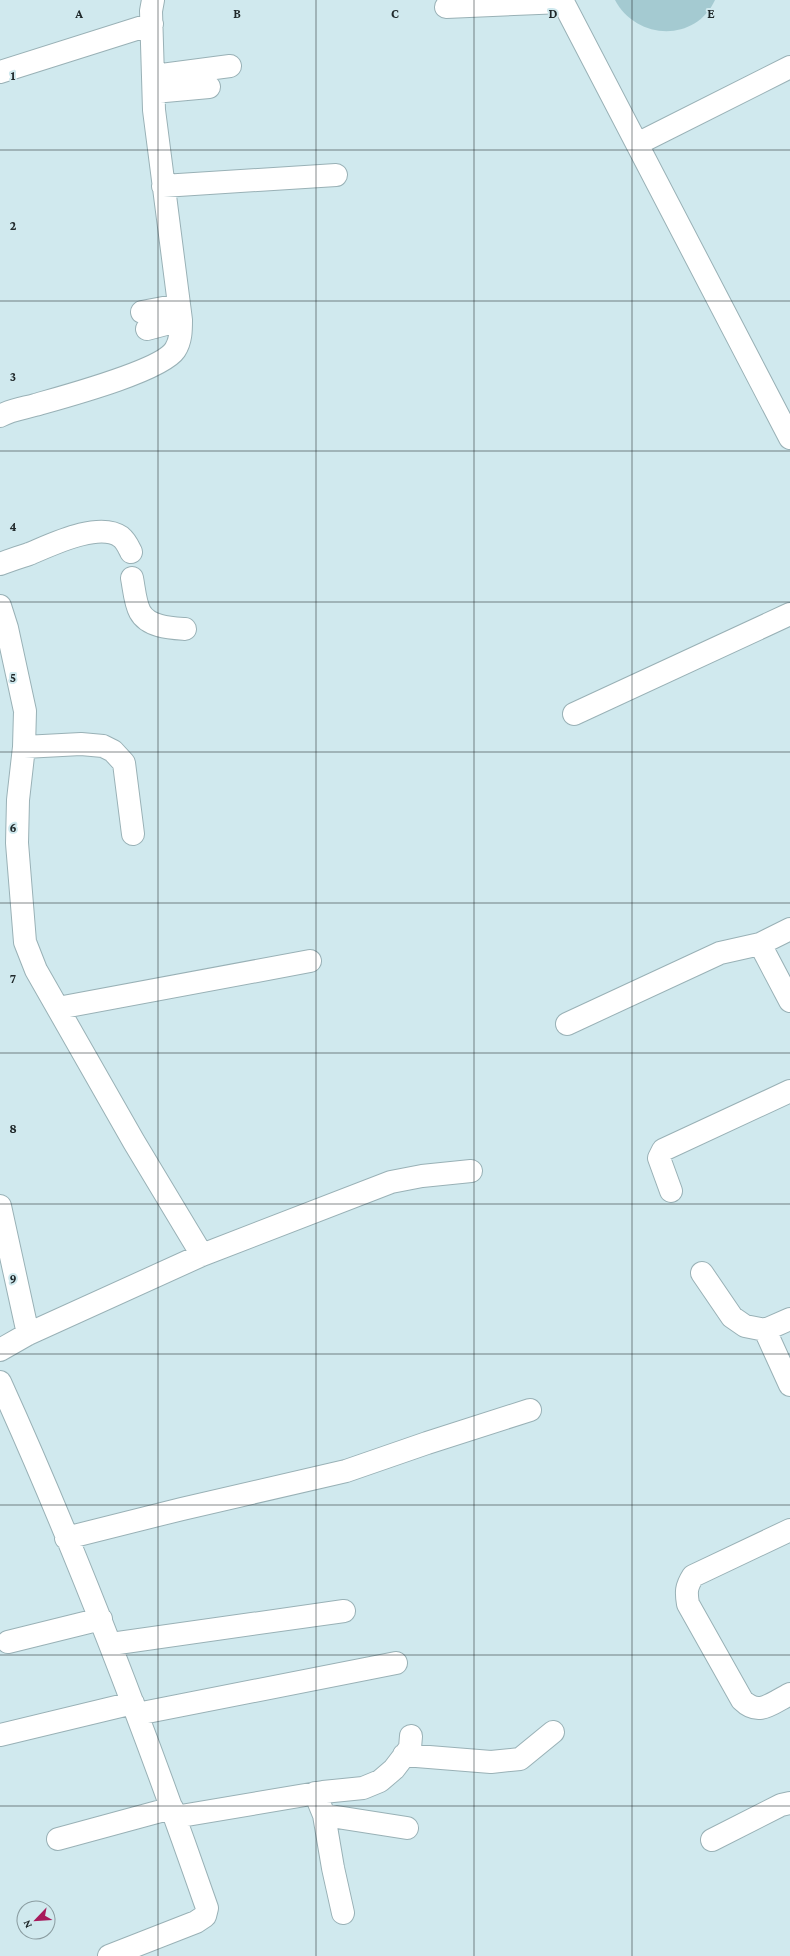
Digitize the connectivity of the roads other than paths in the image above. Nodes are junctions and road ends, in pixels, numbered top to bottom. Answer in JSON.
{"nodes":[{"id":1,"x":153,"y":0,"type":"edge"},
{"id":2,"x":563,"y":1,"type":"edge"},
{"id":3,"x":446,"y":7,"type":"dead end"},
{"id":4,"x":152,"y":24,"type":"junction"},
{"id":5,"x":230,"y":66,"type":"dead end"},
{"id":6,"x":790,"y":68,"type":"edge"},
{"id":7,"x":0,"y":72,"type":"edge"},
{"id":8,"x":154,"y":84,"type":"junction"},
{"id":9,"x":209,"y":87,"type":"dead end"},
{"id":10,"x":637,"y":144,"type":"junction"},
{"id":11,"x":336,"y":175,"type":"dead end"},
{"id":12,"x":163,"y":186,"type":"junction"},
{"id":13,"x":180,"y":312,"type":"junction"},
{"id":14,"x":145,"y":321,"type":"dead end"},
{"id":15,"x":0,"y":416,"type":"edge"},
{"id":16,"x":790,"y":438,"type":"edge"},
{"id":17,"x":131,"y":552,"type":"dead end"},
{"id":18,"x":0,"y":564,"type":"edge"},
{"id":19,"x":132,"y":578,"type":"dead end"},
{"id":20,"x":1,"y":610,"type":"edge"},
{"id":21,"x":790,"y":614,"type":"edge"},
{"id":22,"x":185,"y":629,"type":"dead end"},
{"id":23,"x":574,"y":714,"type":"dead end"},
{"id":24,"x":24,"y":747,"type":"junction"},
{"id":25,"x":134,"y":834,"type":"dead end"},
{"id":26,"x":790,"y":930,"type":"edge"},
{"id":27,"x":760,"y":944,"type":"junction"},
{"id":28,"x":310,"y":961,"type":"dead end"},
{"id":29,"x":790,"y":1001,"type":"edge"},
{"id":30,"x":58,"y":1008,"type":"junction"},
{"id":31,"x":567,"y":1024,"type":"dead end"},
{"id":32,"x":790,"y":1091,"type":"edge"},
{"id":33,"x":471,"y":1171,"type":"dead end"},
{"id":34,"x":671,"y":1191,"type":"dead end"},
{"id":35,"x":0,"y":1206,"type":"edge"},
{"id":36,"x":202,"y":1255,"type":"junction"},
{"id":37,"x":702,"y":1273,"type":"dead end"},
{"id":38,"x":790,"y":1320,"type":"edge"},
{"id":39,"x":765,"y":1330,"type":"junction"},
{"id":40,"x":28,"y":1334,"type":"junction"},
{"id":41,"x":0,"y":1350,"type":"edge"},
{"id":42,"x":0,"y":1382,"type":"edge"},
{"id":43,"x":790,"y":1385,"type":"edge"},
{"id":44,"x":530,"y":1410,"type":"dead end"},
{"id":45,"x":790,"y":1530,"type":"edge"},
{"id":46,"x":66,"y":1538,"type":"junction"},
{"id":47,"x":344,"y":1611,"type":"dead end"},
{"id":48,"x":101,"y":1619,"type":"junction"},
{"id":49,"x":8,"y":1642,"type":"dead end"},
{"id":50,"x":111,"y":1644,"type":"junction"},
{"id":51,"x":396,"y":1662,"type":"dead end"},
{"id":52,"x":790,"y":1694,"type":"edge"},
{"id":53,"x":135,"y":1709,"type":"junction"},
{"id":54,"x":553,"y":1732,"type":"dead end"},
{"id":55,"x":0,"y":1735,"type":"edge"},
{"id":56,"x":315,"y":1793,"type":"junction"},
{"id":57,"x":790,"y":1804,"type":"edge"},
{"id":58,"x":174,"y":1813,"type":"junction"},
{"id":59,"x":324,"y":1815,"type":"junction"},
{"id":60,"x":407,"y":1828,"type":"dead end"},
{"id":61,"x":58,"y":1838,"type":"dead end"},
{"id":62,"x":712,"y":1840,"type":"dead end"},
{"id":63,"x":344,"y":1912,"type":"dead end"},
{"id":64,"x":109,"y":1956,"type":"edge"}],
"edges":[{"from":1,"to":4,"type":"street"},
{"from":2,"to":3,"type":"street"},
{"from":2,"to":10,"type":"street"},
{"from":4,"to":7,"type":"street"},
{"from":4,"to":8,"type":"street"},
{"from":5,"to":8,"type":"street"},
{"from":6,"to":10,"type":"street"},
{"from":8,"to":9,"type":"street"},
{"from":8,"to":12,"type":"street"},
{"from":10,"to":16,"type":"street"},
{"from":11,"to":12,"type":"street"},
{"from":12,"to":13,"type":"street"},
{"from":13,"to":14,"type":"street"},
{"from":13,"to":15,"type":"street"},
{"from":17,"to":18,"type":"street"},
{"from":19,"to":22,"type":"street"},
{"from":20,"to":24,"type":"street"},
{"from":21,"to":23,"type":"street"},
{"from":24,"to":25,"type":"street"},
{"from":24,"to":30,"type":"street"},
{"from":26,"to":27,"type":"street"},
{"from":27,"to":29,"type":"street"},
{"from":27,"to":31,"type":"street"},
{"from":28,"to":30,"type":"street"},
{"from":30,"to":36,"type":"street"},
{"from":32,"to":34,"type":"street"},
{"from":33,"to":36,"type":"street"},
{"from":35,"to":40,"type":"street"},
{"from":36,"to":40,"type":"street"},
{"from":37,"to":39,"type":"street"},
{"from":38,"to":39,"type":"street"},
{"from":39,"to":43,"type":"street"},
{"from":40,"to":41,"type":"street"},
{"from":42,"to":46,"type":"street"},
{"from":44,"to":46,"type":"street"},
{"from":45,"to":52,"type":"street"},
{"from":46,"to":48,"type":"street"},
{"from":47,"to":50,"type":"street"},
{"from":48,"to":49,"type":"street"},
{"from":48,"to":50,"type":"street"},
{"from":50,"to":53,"type":"street"},
{"from":51,"to":53,"type":"street"},
{"from":53,"to":55,"type":"street"},
{"from":53,"to":58,"type":"street"},
{"from":54,"to":56,"type":"street"},
{"from":56,"to":58,"type":"street"},
{"from":56,"to":59,"type":"street"},
{"from":57,"to":62,"type":"street"},
{"from":58,"to":61,"type":"street"},
{"from":58,"to":64,"type":"street"},
{"from":59,"to":60,"type":"street"},
{"from":59,"to":63,"type":"street"}]}
